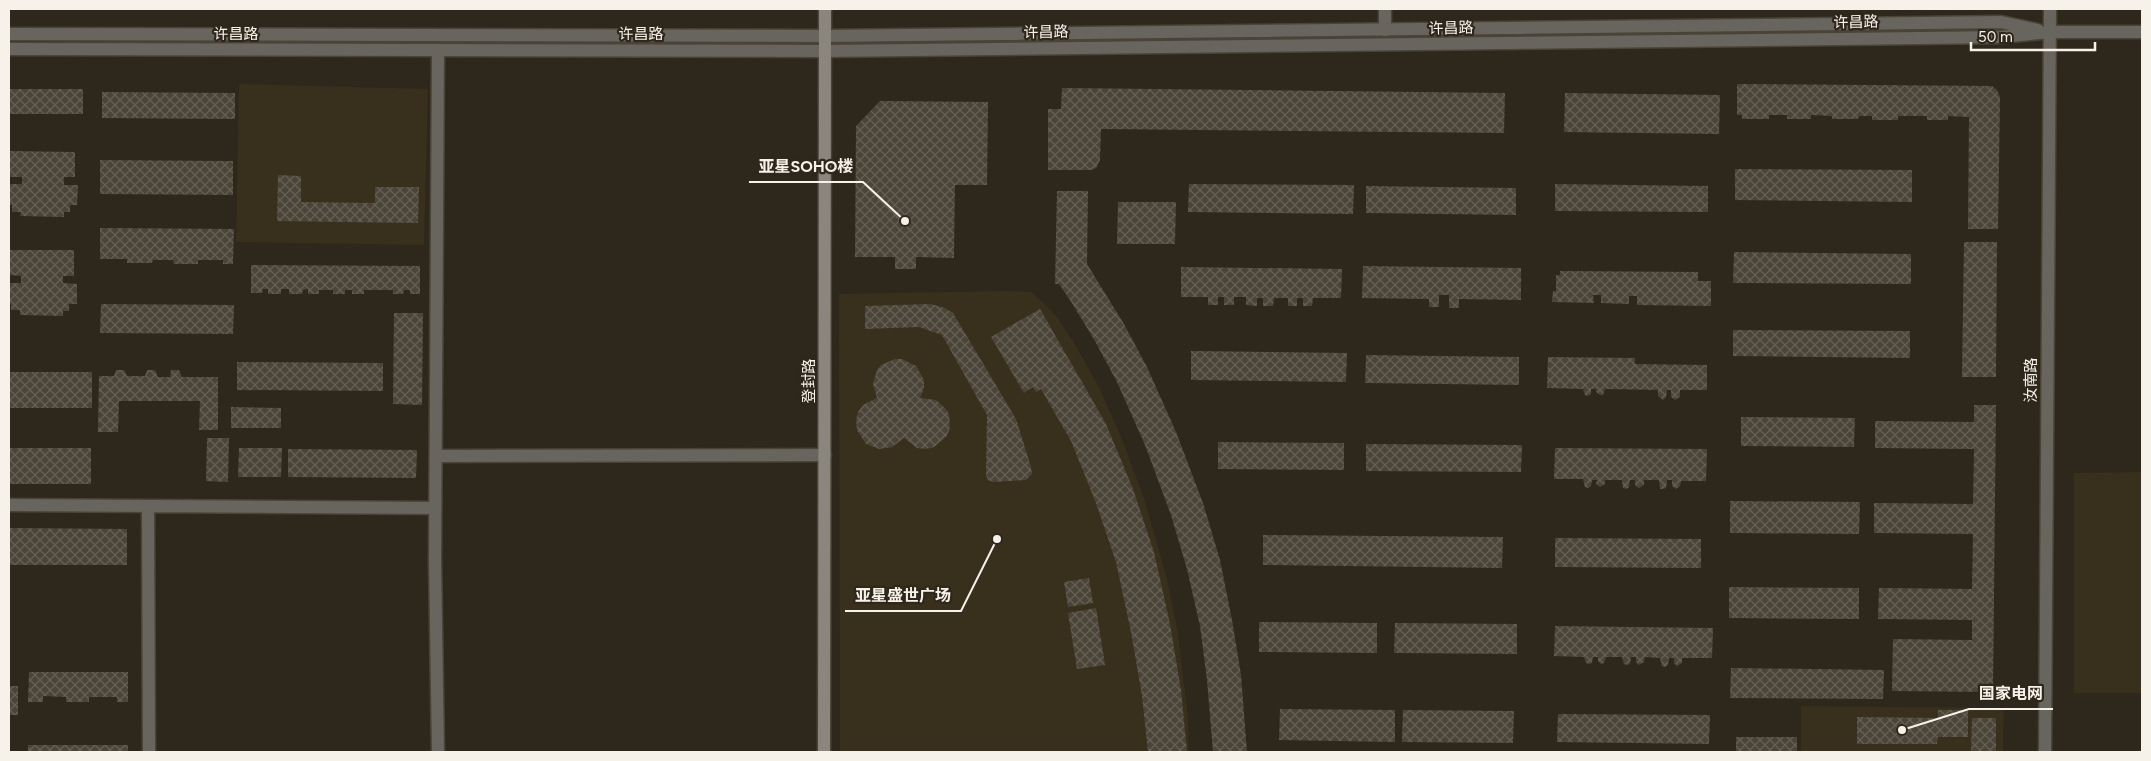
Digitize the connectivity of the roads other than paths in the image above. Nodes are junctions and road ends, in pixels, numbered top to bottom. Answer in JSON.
{"nodes":[{"id":1,"x":825,"y":9,"type":"edge"},
{"id":2,"x":1385,"y":9,"type":"edge"},
{"id":3,"x":2050,"y":9,"type":"edge"},
{"id":4,"x":1385,"y":30,"type":"junction"},
{"id":5,"x":2050,"y":32,"type":"junction"},
{"id":6,"x":2142,"y":32,"type":"edge"},
{"id":7,"x":9,"y":34,"type":"edge"},
{"id":8,"x":824,"y":36,"type":"junction"},
{"id":9,"x":9,"y":50,"type":"edge"},
{"id":10,"x":438,"y":51,"type":"junction"},
{"id":11,"x":824,"y":51,"type":"junction"},
{"id":12,"x":825,"y":455,"type":"junction"},
{"id":13,"x":436,"y":456,"type":"junction"},
{"id":14,"x":9,"y":505,"type":"edge"},
{"id":15,"x":148,"y":506,"type":"junction"},
{"id":16,"x":435,"y":508,"type":"junction"},
{"id":17,"x":150,"y":752,"type":"edge"},
{"id":18,"x":438,"y":752,"type":"edge"},
{"id":19,"x":824,"y":752,"type":"edge"},
{"id":20,"x":2044,"y":752,"type":"edge"}],
"edges":[{"from":1,"to":8,"type":"main road","name":"登封路"},
{"from":2,"to":4,"type":"street"},
{"from":3,"to":5,"type":"street","name":"汝南路"},
{"from":4,"to":5,"type":"street","name":"许昌路"},
{"from":4,"to":8,"type":"street","name":"许昌路"},
{"from":5,"to":6,"type":"street"},
{"from":5,"to":11,"type":"street","name":"许昌路"},
{"from":5,"to":20,"type":"street","name":"汝南路"},
{"from":7,"to":8,"type":"street","name":"许昌路"},
{"from":8,"to":11,"type":"main road","name":"登封路"},
{"from":9,"to":10,"type":"street","name":"许昌路"},
{"from":10,"to":11,"type":"street","name":"许昌路"},
{"from":10,"to":13,"type":"street"},
{"from":11,"to":12,"type":"main road","name":"登封路"},
{"from":12,"to":13,"type":"street"},
{"from":12,"to":19,"type":"main road","name":"登封路"},
{"from":13,"to":16,"type":"street"},
{"from":14,"to":15,"type":"street"},
{"from":15,"to":16,"type":"street"},
{"from":15,"to":17,"type":"street"},
{"from":16,"to":18,"type":"street"}]}
